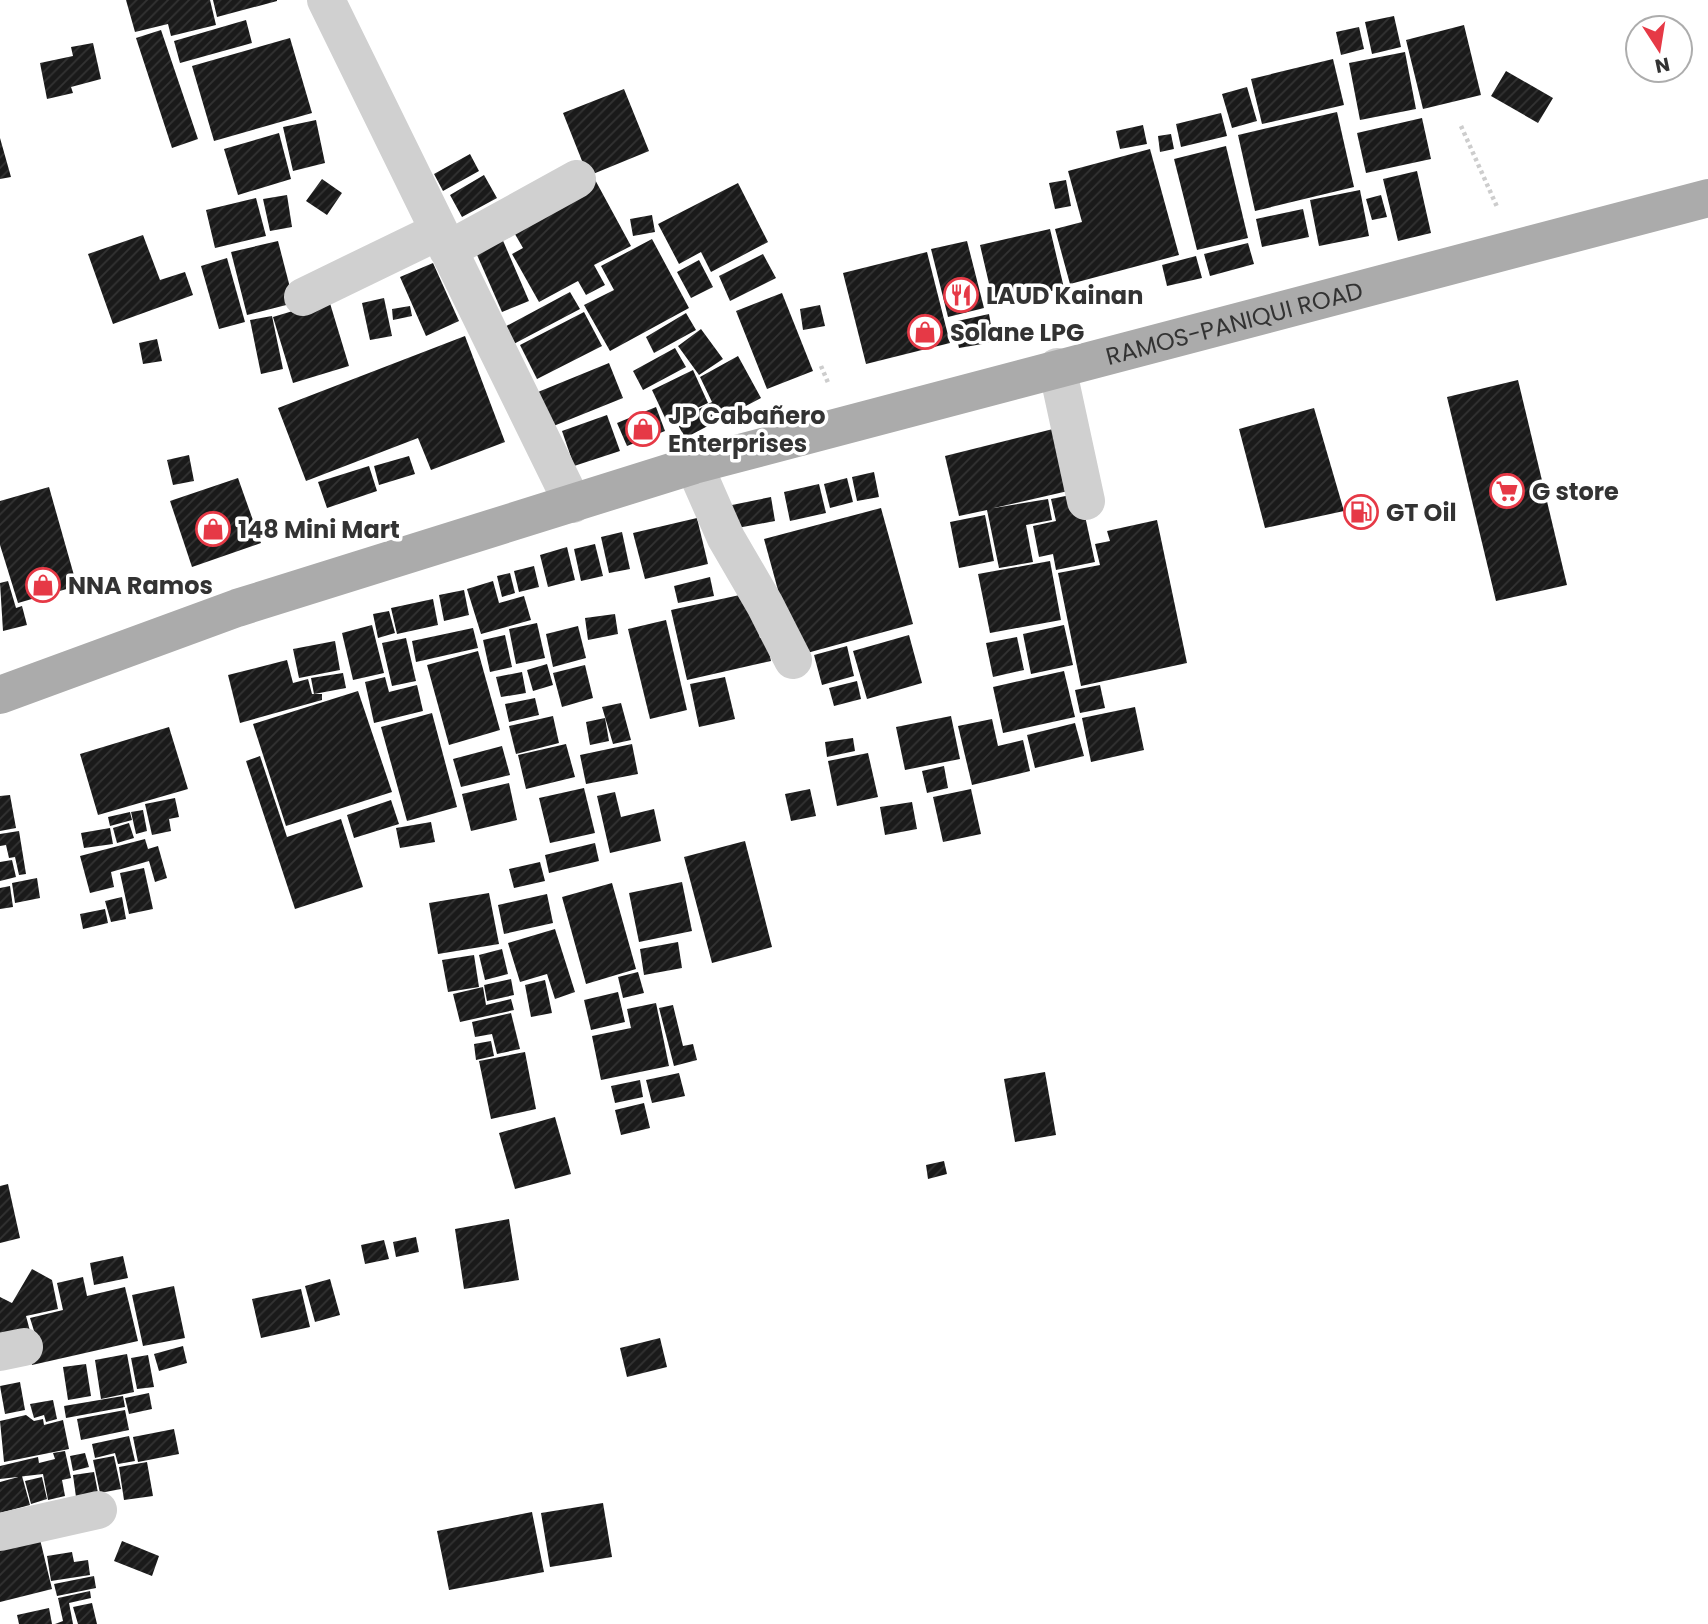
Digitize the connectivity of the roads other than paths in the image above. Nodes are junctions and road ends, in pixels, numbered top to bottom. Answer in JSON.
{"nodes":[{"id":1,"x":326,"y":0,"type":"edge"},
{"id":2,"x":577,"y":179,"type":"dead end"},
{"id":3,"x":1708,"y":198,"type":"edge"},
{"id":4,"x":444,"y":241,"type":"junction"},
{"id":5,"x":303,"y":297,"type":"dead end"},
{"id":6,"x":1057,"y":367,"type":"junction"},
{"id":7,"x":694,"y":465,"type":"junction"},
{"id":8,"x":1086,"y":501,"type":"dead end"},
{"id":9,"x":573,"y":504,"type":"junction"},
{"id":10,"x":793,"y":660,"type":"dead end"},
{"id":11,"x":0,"y":695,"type":"edge"},
{"id":12,"x":98,"y":1510,"type":"dead end"},
{"id":13,"x":0,"y":1532,"type":"edge"}],
"edges":[{"from":1,"to":4,"type":"street"},
{"from":2,"to":4,"type":"street"},
{"from":3,"to":6,"type":"main road","name":"RAMOS-PANIQUI ROAD"},
{"from":4,"to":5,"type":"street"},
{"from":4,"to":9,"type":"street"},
{"from":6,"to":7,"type":"main road","name":"RAMOS-PANIQUI ROAD"},
{"from":6,"to":8,"type":"street"},
{"from":7,"to":9,"type":"main road","name":"RAMOS-PANIQUI ROAD"},
{"from":7,"to":10,"type":"street"},
{"from":9,"to":11,"type":"main road","name":"RAMOS-PANIQUI ROAD"},
{"from":12,"to":13,"type":"street"}]}
